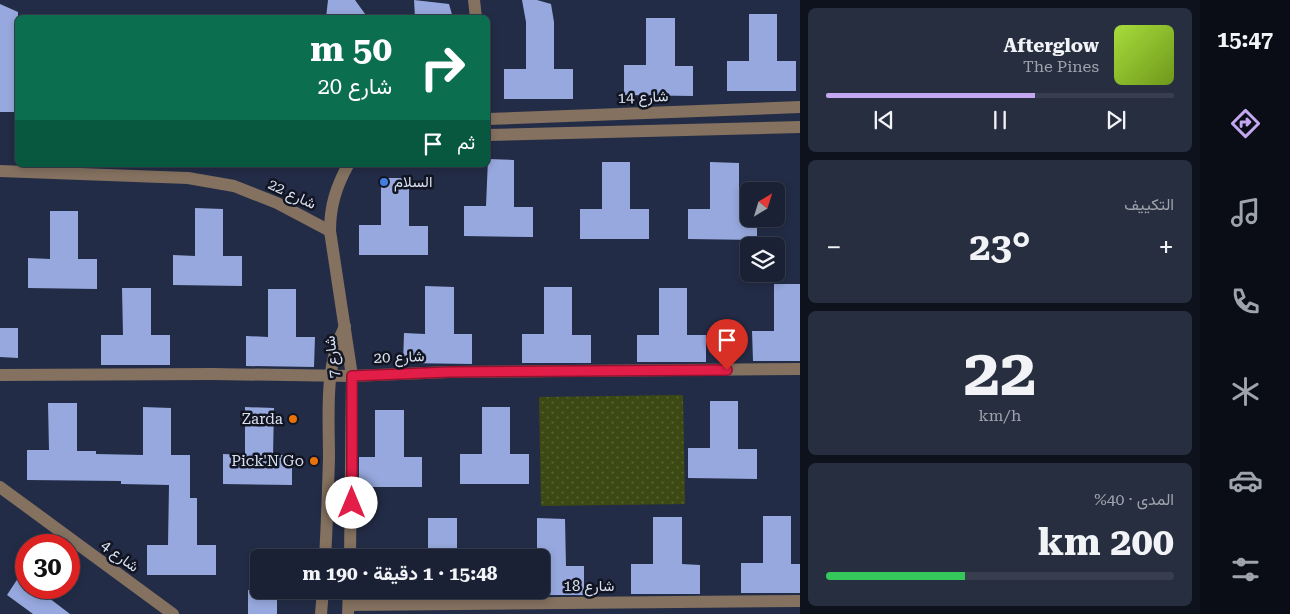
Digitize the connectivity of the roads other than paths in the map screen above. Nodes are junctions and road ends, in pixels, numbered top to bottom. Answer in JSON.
{"nodes":[{"id":1,"x":474,"y":0,"type":"edge"},
{"id":2,"x":476,"y":15,"type":"edge"},
{"id":3,"x":800,"y":107,"type":"edge"},
{"id":4,"x":490,"y":119,"type":"edge"},
{"id":5,"x":800,"y":127,"type":"edge"},
{"id":6,"x":490,"y":135,"type":"edge"},
{"id":7,"x":347,"y":167,"type":"edge"},
{"id":8,"x":0,"y":171,"type":"edge"},
{"id":9,"x":330,"y":231,"type":"junction"},
{"id":10,"x":345,"y":326,"type":"junction"},
{"id":11,"x":800,"y":370,"type":"edge"},
{"id":12,"x":0,"y":375,"type":"edge"},
{"id":13,"x":330,"y":375,"type":"junction"},
{"id":14,"x":352,"y":376,"type":"junction"},
{"id":15,"x":0,"y":487,"type":"edge"},
{"id":16,"x":325,"y":549,"type":"edge"},
{"id":17,"x":350,"y":549,"type":"edge"},
{"id":18,"x":322,"y":599,"type":"edge"},
{"id":19,"x":800,"y":601,"type":"edge"},
{"id":20,"x":348,"y":609,"type":"edge"},
{"id":21,"x":173,"y":614,"type":"edge"},
{"id":22,"x":321,"y":614,"type":"edge"}],
"edges":[{"from":1,"to":2,"type":"street"},
{"from":3,"to":4,"type":"street","name":"شارع 14"},
{"from":5,"to":6,"type":"street"},
{"from":7,"to":9,"type":"street"},
{"from":8,"to":9,"type":"street","name":"شارع 22"},
{"from":9,"to":10,"type":"street"},
{"from":10,"to":13,"type":"street","name":"شارع 7"},
{"from":10,"to":14,"type":"street","name":"شارع 7"},
{"from":11,"to":14,"type":"street","name":"شارع 20"},
{"from":12,"to":13,"type":"street","name":"شارع 20"},
{"from":13,"to":14,"type":"street","name":"شارع 20"},
{"from":13,"to":16,"type":"street","name":"شارع 7"},
{"from":14,"to":17,"type":"street","name":"شارع 7"},
{"from":15,"to":21,"type":"street","name":"شارع 4"},
{"from":18,"to":22,"type":"street"},
{"from":19,"to":20,"type":"street","name":"شارع 18"}]}
